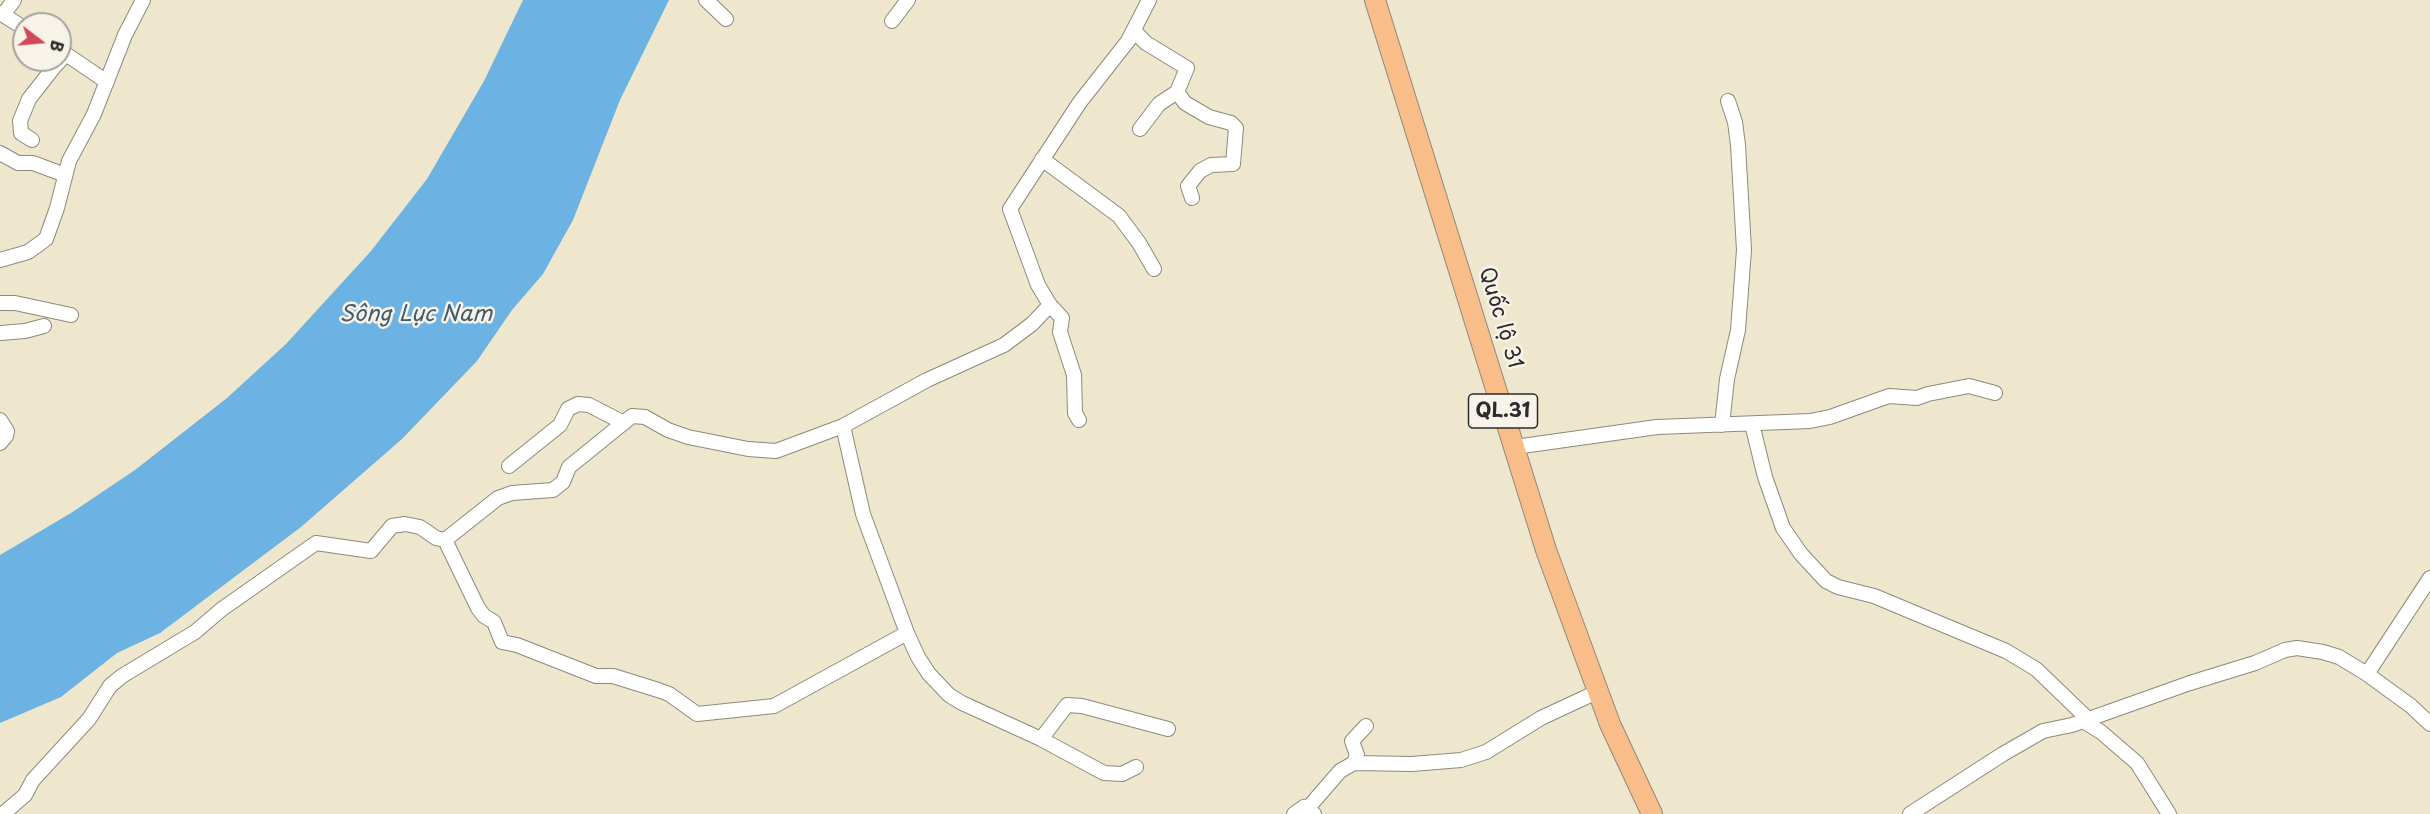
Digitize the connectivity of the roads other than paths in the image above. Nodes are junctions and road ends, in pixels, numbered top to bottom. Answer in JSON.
{"nodes":[{"id":1,"x":14,"y":0,"type":"edge"},
{"id":2,"x":143,"y":0,"type":"edge"},
{"id":3,"x":706,"y":0,"type":"edge"},
{"id":4,"x":908,"y":0,"type":"edge"},
{"id":5,"x":1149,"y":0,"type":"edge"},
{"id":6,"x":1375,"y":0,"type":"edge"},
{"id":7,"x":2,"y":14,"type":"edge"},
{"id":8,"x":726,"y":19,"type":"dead end"},
{"id":9,"x":892,"y":21,"type":"dead end"},
{"id":10,"x":1134,"y":31,"type":"junction"},
{"id":11,"x":72,"y":58,"type":"edge"},
{"id":12,"x":50,"y":72,"type":"edge"},
{"id":13,"x":106,"y":82,"type":"junction"},
{"id":14,"x":1177,"y":92,"type":"junction"},
{"id":15,"x":1728,"y":101,"type":"dead end"},
{"id":16,"x":1140,"y":129,"type":"dead end"},
{"id":17,"x":32,"y":140,"type":"dead end"},
{"id":18,"x":0,"y":153,"type":"edge"},
{"id":19,"x":1042,"y":159,"type":"junction"},
{"id":20,"x":65,"y":175,"type":"junction"},
{"id":21,"x":1192,"y":198,"type":"dead end"},
{"id":22,"x":0,"y":260,"type":"edge"},
{"id":23,"x":1154,"y":269,"type":"dead end"},
{"id":24,"x":0,"y":303,"type":"edge"},
{"id":25,"x":1050,"y":304,"type":"junction"},
{"id":26,"x":71,"y":315,"type":"dead end"},
{"id":27,"x":44,"y":326,"type":"dead end"},
{"id":28,"x":0,"y":333,"type":"edge"},
{"id":29,"x":1995,"y":393,"type":"dead end"},
{"id":30,"x":0,"y":420,"type":"edge"},
{"id":31,"x":1079,"y":420,"type":"dead end"},
{"id":32,"x":624,"y":423,"type":"junction"},
{"id":33,"x":1752,"y":424,"type":"junction"},
{"id":34,"x":1722,"y":425,"type":"junction"},
{"id":35,"x":843,"y":426,"type":"junction"},
{"id":36,"x":0,"y":443,"type":"edge"},
{"id":37,"x":1515,"y":447,"type":"junction"},
{"id":38,"x":509,"y":466,"type":"dead end"},
{"id":39,"x":445,"y":540,"type":"junction"},
{"id":40,"x":2430,"y":578,"type":"edge"},
{"id":41,"x":907,"y":633,"type":"junction"},
{"id":42,"x":2367,"y":674,"type":"junction"},
{"id":43,"x":1599,"y":691,"type":"junction"},
{"id":44,"x":2086,"y":720,"type":"junction"},
{"id":45,"x":2430,"y":724,"type":"edge"},
{"id":46,"x":1366,"y":726,"type":"dead end"},
{"id":47,"x":1168,"y":729,"type":"dead end"},
{"id":48,"x":1041,"y":739,"type":"junction"},
{"id":49,"x":1354,"y":763,"type":"junction"},
{"id":50,"x":1136,"y":766,"type":"dead end"},
{"id":51,"x":1311,"y":811,"type":"edge"},
{"id":52,"x":3,"y":814,"type":"edge"},
{"id":53,"x":1294,"y":814,"type":"edge"},
{"id":54,"x":1652,"y":814,"type":"edge"},
{"id":55,"x":1910,"y":814,"type":"edge"},
{"id":56,"x":2169,"y":814,"type":"edge"}],
"edges":[{"from":1,"to":7,"type":"street"},
{"from":2,"to":13,"type":"street"},
{"from":3,"to":8,"type":"street"},
{"from":4,"to":9,"type":"street"},
{"from":5,"to":10,"type":"street"},
{"from":6,"to":37,"type":"highway","name":"Quốc lộ 31","number":"QL.31"},
{"from":10,"to":14,"type":"street"},
{"from":10,"to":19,"type":"street"},
{"from":11,"to":13,"type":"street"},
{"from":12,"to":17,"type":"street"},
{"from":13,"to":20,"type":"street"},
{"from":14,"to":16,"type":"street"},
{"from":14,"to":21,"type":"street"},
{"from":15,"to":34,"type":"street"},
{"from":18,"to":20,"type":"street"},
{"from":19,"to":23,"type":"street"},
{"from":19,"to":25,"type":"street"},
{"from":20,"to":22,"type":"street"},
{"from":24,"to":26,"type":"street"},
{"from":25,"to":31,"type":"street"},
{"from":25,"to":35,"type":"street"},
{"from":27,"to":28,"type":"street"},
{"from":29,"to":33,"type":"street"},
{"from":30,"to":36,"type":"street"},
{"from":32,"to":35,"type":"street"},
{"from":32,"to":38,"type":"street"},
{"from":32,"to":39,"type":"street"},
{"from":33,"to":34,"type":"street"},
{"from":33,"to":44,"type":"street"},
{"from":34,"to":37,"type":"street"},
{"from":35,"to":41,"type":"street"},
{"from":37,"to":43,"type":"highway","name":"Quốc lộ 31","number":"QL.31"},
{"from":39,"to":41,"type":"street"},
{"from":39,"to":52,"type":"street"},
{"from":40,"to":42,"type":"street"},
{"from":41,"to":48,"type":"street"},
{"from":42,"to":44,"type":"street"},
{"from":42,"to":45,"type":"street"},
{"from":43,"to":49,"type":"street"},
{"from":43,"to":54,"type":"highway","name":"Quốc lộ 31","number":"QL.31"},
{"from":44,"to":55,"type":"street"},
{"from":44,"to":56,"type":"street"},
{"from":46,"to":49,"type":"street"},
{"from":47,"to":48,"type":"street"},
{"from":48,"to":50,"type":"street"},
{"from":49,"to":51,"type":"street"},
{"from":51,"to":53,"type":"street"}]}
